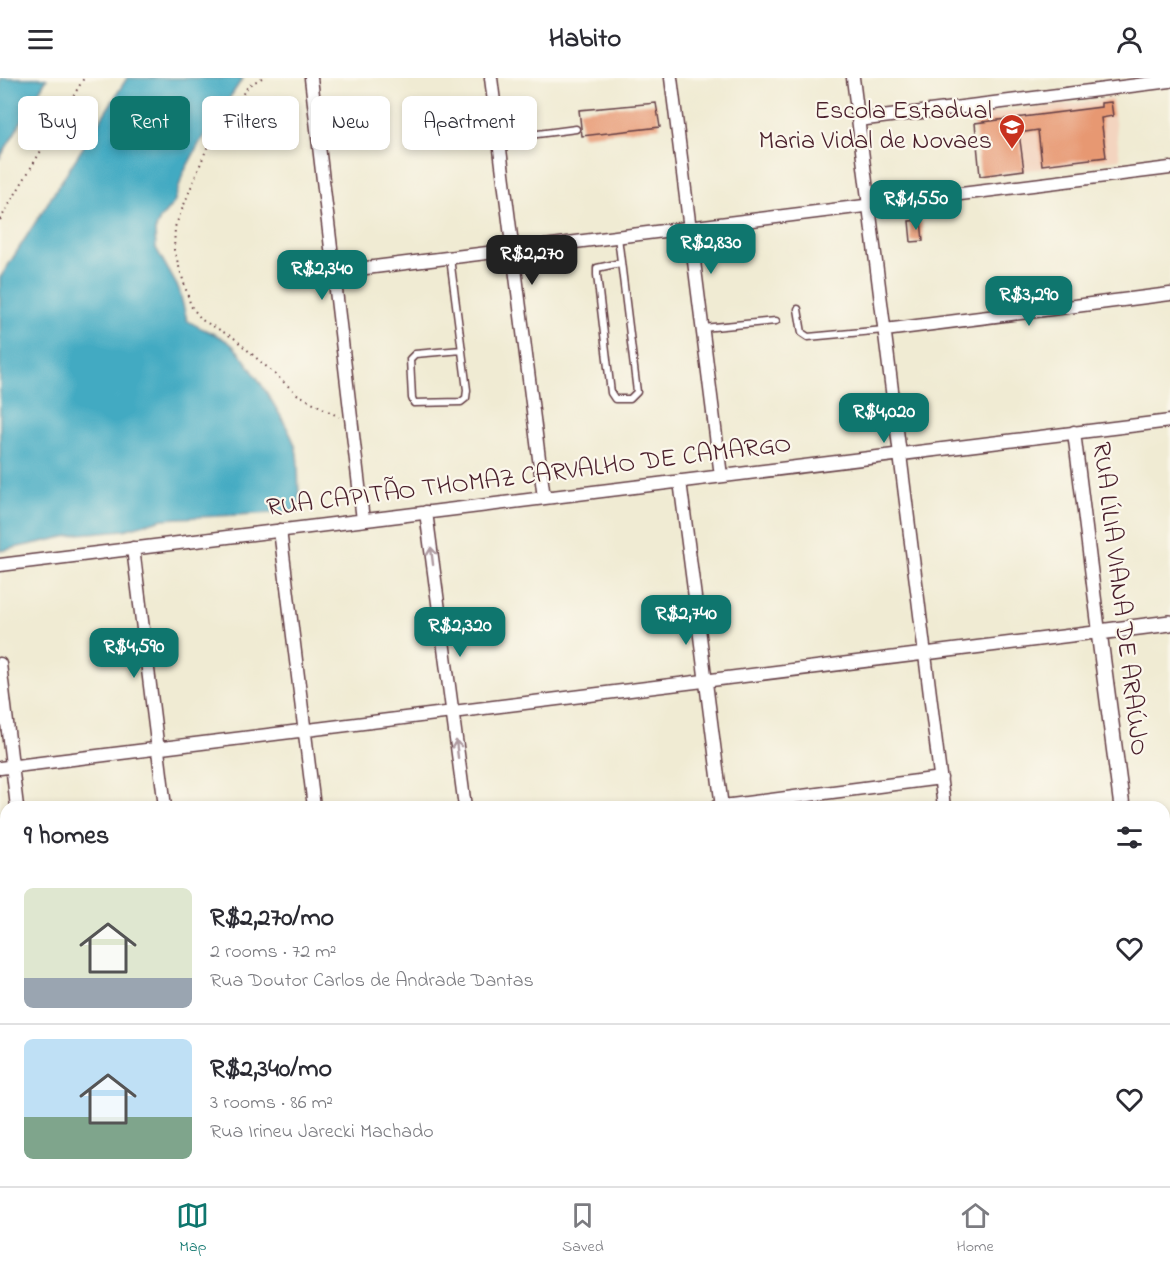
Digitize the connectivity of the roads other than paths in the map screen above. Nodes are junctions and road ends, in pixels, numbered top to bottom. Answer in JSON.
{"nodes":[{"id":1,"x":311,"y":78,"type":"edge"},
{"id":2,"x":491,"y":78,"type":"edge"},
{"id":3,"x":671,"y":78,"type":"edge"},
{"id":4,"x":853,"y":78,"type":"edge"},
{"id":5,"x":1170,"y":81,"type":"edge"},
{"id":6,"x":493,"y":96,"type":"edge"},
{"id":7,"x":858,"y":120,"type":"junction"},
{"id":8,"x":576,"y":129,"type":"dead end"},
{"id":9,"x":537,"y":134,"type":"edge"},
{"id":10,"x":500,"y":150,"type":"edge"},
{"id":11,"x":1170,"y":168,"type":"edge"},
{"id":12,"x":869,"y":206,"type":"junction"},
{"id":13,"x":690,"y":228,"type":"junction"},
{"id":14,"x":618,"y":237,"type":"junction"},
{"id":15,"x":513,"y":250,"type":"junction"},
{"id":16,"x":450,"y":258,"type":"junction"},
{"id":17,"x":620,"y":264,"type":"junction"},
{"id":18,"x":334,"y":272,"type":"junction"},
{"id":19,"x":1170,"y":294,"type":"edge"},
{"id":20,"x":798,"y":309,"type":"dead end"},
{"id":21,"x":776,"y":321,"type":"dead end"},
{"id":22,"x":702,"y":328,"type":"junction"},
{"id":23,"x":885,"y":330,"type":"junction"},
{"id":24,"x":462,"y":350,"type":"junction"},
{"id":25,"x":1170,"y":420,"type":"edge"},
{"id":26,"x":1074,"y":432,"type":"junction"},
{"id":27,"x":900,"y":454,"type":"junction"},
{"id":28,"x":721,"y":476,"type":"junction"},
{"id":29,"x":680,"y":481,"type":"junction"},
{"id":30,"x":544,"y":498,"type":"junction"},
{"id":31,"x":426,"y":512,"type":"junction"},
{"id":32,"x":363,"y":520,"type":"junction"},
{"id":33,"x":280,"y":530,"type":"junction"},
{"id":34,"x":133,"y":548,"type":"junction"},
{"id":35,"x":0,"y":565,"type":"edge"},
{"id":36,"x":1170,"y":623,"type":"edge"},
{"id":37,"x":1099,"y":632,"type":"junction"},
{"id":38,"x":925,"y":653,"type":"junction"},
{"id":39,"x":0,"y":664,"type":"edge"},
{"id":40,"x":706,"y":681,"type":"junction"},
{"id":41,"x":452,"y":712,"type":"junction"},
{"id":42,"x":304,"y":731,"type":"junction"},
{"id":43,"x":158,"y":749,"type":"junction"},
{"id":44,"x":6,"y":768,"type":"edge"},
{"id":45,"x":941,"y":778,"type":"junction"},
{"id":46,"x":15,"y":801,"type":"edge"},
{"id":47,"x":164,"y":801,"type":"edge"},
{"id":48,"x":313,"y":801,"type":"edge"},
{"id":49,"x":464,"y":801,"type":"edge"},
{"id":50,"x":721,"y":801,"type":"edge"},
{"id":51,"x":767,"y":801,"type":"edge"},
{"id":52,"x":944,"y":801,"type":"edge"},
{"id":53,"x":1121,"y":801,"type":"edge"}],
"edges":[{"from":1,"to":18,"type":"street"},
{"from":2,"to":6,"type":"street"},
{"from":3,"to":13,"type":"street"},
{"from":4,"to":7,"type":"street"},
{"from":5,"to":7,"type":"street"},
{"from":7,"to":12,"type":"street"},
{"from":8,"to":9,"type":"lane"},
{"from":10,"to":15,"type":"street"},
{"from":11,"to":12,"type":"street"},
{"from":12,"to":13,"type":"street"},
{"from":12,"to":23,"type":"street"},
{"from":13,"to":14,"type":"street"},
{"from":13,"to":22,"type":"street"},
{"from":14,"to":15,"type":"street"},
{"from":14,"to":17,"type":"lane"},
{"from":15,"to":16,"type":"street"},
{"from":15,"to":30,"type":"street"},
{"from":16,"to":18,"type":"street"},
{"from":16,"to":24,"type":"lane"},
{"from":17,"to":17,"type":"lane"},
{"from":18,"to":32,"type":"street"},
{"from":19,"to":23,"type":"street"},
{"from":20,"to":23,"type":"lane"},
{"from":21,"to":22,"type":"lane"},
{"from":22,"to":28,"type":"street"},
{"from":23,"to":27,"type":"street"},
{"from":24,"to":24,"type":"lane"},
{"from":25,"to":26,"type":"street","name":"RUA CAPITÃO THOMAZ CARVALHO DE CAMARGO"},
{"from":26,"to":27,"type":"street","name":"RUA CAPITÃO THOMAZ CARVALHO DE CAMARGO"},
{"from":26,"to":37,"type":"street","name":"RUA LÍLIA VIANA DE ARAÚJO"},
{"from":27,"to":28,"type":"street","name":"RUA CAPITÃO THOMAZ CARVALHO DE CAMARGO"},
{"from":27,"to":38,"type":"street"},
{"from":28,"to":29,"type":"street","name":"RUA CAPITÃO THOMAZ CARVALHO DE CAMARGO"},
{"from":29,"to":30,"type":"street","name":"RUA CAPITÃO THOMAZ CARVALHO DE CAMARGO"},
{"from":29,"to":40,"type":"street"},
{"from":30,"to":31,"type":"street","name":"RUA CAPITÃO THOMAZ CARVALHO DE CAMARGO"},
{"from":31,"to":32,"type":"street","name":"RUA CAPITÃO THOMAZ CARVALHO DE CAMARGO"},
{"from":41,"to":31,"type":"street","one_way":true},
{"from":32,"to":33,"type":"street","name":"RUA CAPITÃO THOMAZ CARVALHO DE CAMARGO"},
{"from":33,"to":34,"type":"street","name":"RUA CAPITÃO THOMAZ CARVALHO DE CAMARGO"},
{"from":33,"to":42,"type":"street"},
{"from":34,"to":35,"type":"street","name":"RUA CAPITÃO THOMAZ CARVALHO DE CAMARGO"},
{"from":34,"to":43,"type":"street"},
{"from":36,"to":37,"type":"street"},
{"from":37,"to":38,"type":"street"},
{"from":37,"to":53,"type":"street","name":"RUA LÍLIA VIANA DE ARAÚJO"},
{"from":38,"to":40,"type":"street"},
{"from":38,"to":45,"type":"street"},
{"from":39,"to":44,"type":"street"},
{"from":40,"to":41,"type":"street"},
{"from":40,"to":50,"type":"street"},
{"from":41,"to":42,"type":"street"},
{"from":49,"to":41,"type":"street","one_way":true},
{"from":42,"to":43,"type":"street"},
{"from":42,"to":48,"type":"street"},
{"from":43,"to":44,"type":"street"},
{"from":43,"to":47,"type":"street"},
{"from":44,"to":46,"type":"street"},
{"from":45,"to":51,"type":"street"},
{"from":45,"to":52,"type":"street"}]}
